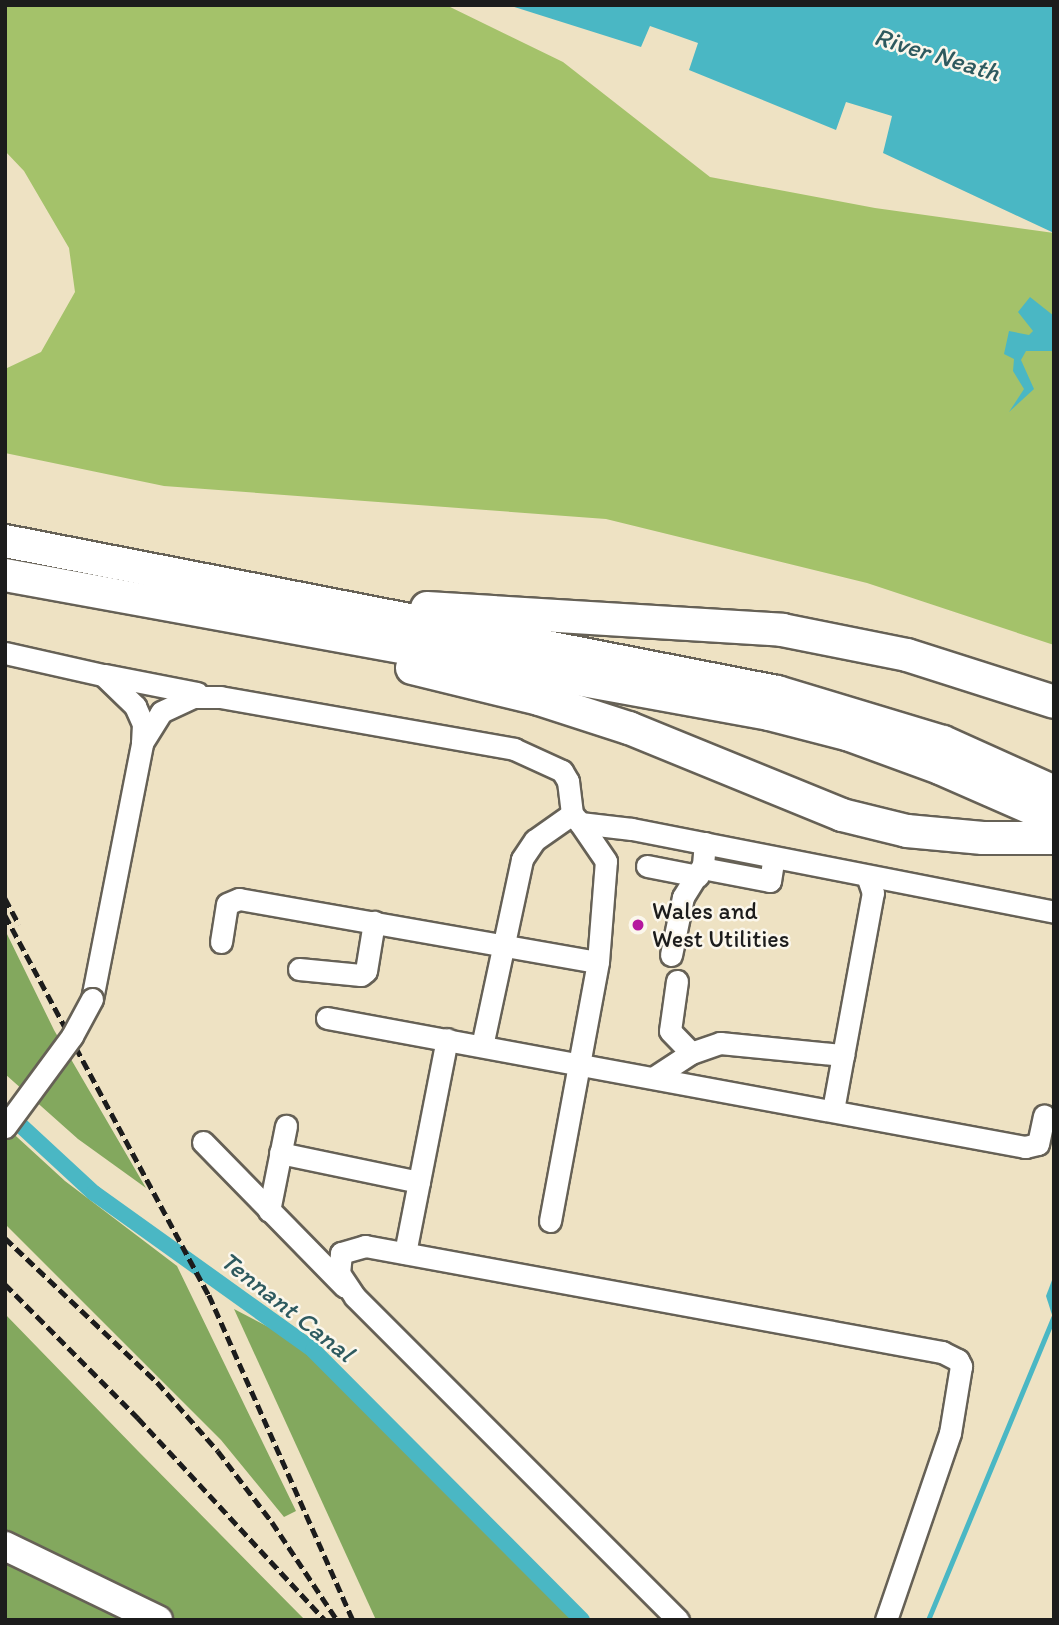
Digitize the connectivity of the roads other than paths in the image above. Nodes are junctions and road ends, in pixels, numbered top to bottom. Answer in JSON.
{"nodes":[{"id":1,"x":5,"y":541,"type":"edge"},
{"id":2,"x":5,"y":575,"type":"edge"},
{"id":3,"x":269,"y":592,"type":"junction"},
{"id":4,"x":235,"y":619,"type":"junction"},
{"id":5,"x":5,"y":653,"type":"edge"},
{"id":6,"x":103,"y":675,"type":"junction"},
{"id":7,"x":220,"y":697,"type":"junction"},
{"id":8,"x":1054,"y":702,"type":"edge"},
{"id":9,"x":773,"y":703,"type":"junction"},
{"id":10,"x":142,"y":743,"type":"junction"},
{"id":11,"x":1054,"y":792,"type":"edge"},
{"id":12,"x":1054,"y":818,"type":"edge"},
{"id":13,"x":576,"y":819,"type":"junction"},
{"id":14,"x":1054,"y":838,"type":"edge"},
{"id":15,"x":705,"y":844,"type":"junction"},
{"id":16,"x":774,"y":857,"type":"junction"},
{"id":17,"x":647,"y":866,"type":"dead end"},
{"id":18,"x":700,"y":872,"type":"junction"},
{"id":19,"x":867,"y":876,"type":"junction"},
{"id":20,"x":1054,"y":912,"type":"edge"},
{"id":21,"x":374,"y":922,"type":"junction"},
{"id":22,"x":222,"y":942,"type":"dead end"},
{"id":23,"x":504,"y":945,"type":"junction"},
{"id":24,"x":671,"y":955,"type":"dead end"},
{"id":25,"x":598,"y":962,"type":"junction"},
{"id":26,"x":299,"y":969,"type":"dead end"},
{"id":27,"x":677,"y":981,"type":"dead end"},
{"id":28,"x":327,"y":1018,"type":"dead end"},
{"id":29,"x":447,"y":1039,"type":"junction"},
{"id":30,"x":482,"y":1046,"type":"junction"},
{"id":31,"x":691,"y":1053,"type":"junction"},
{"id":32,"x":843,"y":1055,"type":"junction"},
{"id":33,"x":580,"y":1062,"type":"junction"},
{"id":34,"x":656,"y":1076,"type":"junction"},
{"id":35,"x":833,"y":1110,"type":"junction"},
{"id":36,"x":1044,"y":1116,"type":"dead end"},
{"id":37,"x":286,"y":1126,"type":"dead end"},
{"id":38,"x":5,"y":1127,"type":"edge"},
{"id":39,"x":203,"y":1142,"type":"dead end"},
{"id":40,"x":280,"y":1153,"type":"junction"},
{"id":41,"x":419,"y":1182,"type":"junction"},
{"id":42,"x":268,"y":1210,"type":"junction"},
{"id":43,"x":550,"y":1221,"type":"dead end"},
{"id":44,"x":405,"y":1253,"type":"junction"},
{"id":45,"x":355,"y":1297,"type":"junction"},
{"id":46,"x":5,"y":1546,"type":"edge"},
{"id":47,"x":158,"y":1620,"type":"edge"},
{"id":48,"x":678,"y":1620,"type":"edge"},
{"id":49,"x":886,"y":1620,"type":"edge"}],
"edges":[{"from":1,"to":3,"type":"highway"},
{"from":2,"to":4,"type":"highway"},
{"from":3,"to":8,"type":"highway"},
{"from":3,"to":9,"type":"highway"},
{"from":4,"to":9,"type":"highway"},
{"from":4,"to":14,"type":"highway"},
{"from":5,"to":6,"type":"lane"},
{"from":6,"to":7,"type":"lane"},
{"from":6,"to":10,"type":"lane"},
{"from":7,"to":10,"type":"lane"},
{"from":7,"to":13,"type":"lane"},
{"from":9,"to":11,"type":"highway"},
{"from":9,"to":12,"type":"highway"},
{"from":10,"to":38,"type":"lane","bridge":true},
{"from":13,"to":15,"type":"lane"},
{"from":13,"to":23,"type":"lane"},
{"from":13,"to":25,"type":"lane"},
{"from":15,"to":16,"type":"lane"},
{"from":15,"to":18,"type":"lane"},
{"from":16,"to":18,"type":"lane"},
{"from":16,"to":19,"type":"lane"},
{"from":17,"to":18,"type":"lane"},
{"from":18,"to":24,"type":"lane"},
{"from":19,"to":20,"type":"lane"},
{"from":19,"to":32,"type":"lane"},
{"from":21,"to":22,"type":"lane"},
{"from":21,"to":23,"type":"lane"},
{"from":21,"to":26,"type":"lane"},
{"from":23,"to":25,"type":"lane"},
{"from":23,"to":30,"type":"lane"},
{"from":25,"to":33,"type":"lane"},
{"from":27,"to":31,"type":"lane"},
{"from":28,"to":29,"type":"lane"},
{"from":29,"to":30,"type":"lane"},
{"from":29,"to":41,"type":"lane"},
{"from":30,"to":33,"type":"lane"},
{"from":31,"to":32,"type":"lane"},
{"from":31,"to":34,"type":"lane"},
{"from":32,"to":35,"type":"lane"},
{"from":33,"to":34,"type":"lane"},
{"from":33,"to":43,"type":"lane"},
{"from":34,"to":35,"type":"lane"},
{"from":35,"to":36,"type":"lane"},
{"from":37,"to":40,"type":"lane"},
{"from":39,"to":42,"type":"lane"},
{"from":40,"to":41,"type":"lane"},
{"from":40,"to":42,"type":"lane"},
{"from":41,"to":44,"type":"lane"},
{"from":42,"to":45,"type":"lane"},
{"from":44,"to":45,"type":"lane"},
{"from":44,"to":49,"type":"lane"},
{"from":45,"to":48,"type":"lane"},
{"from":46,"to":47,"type":"main road"}]}
